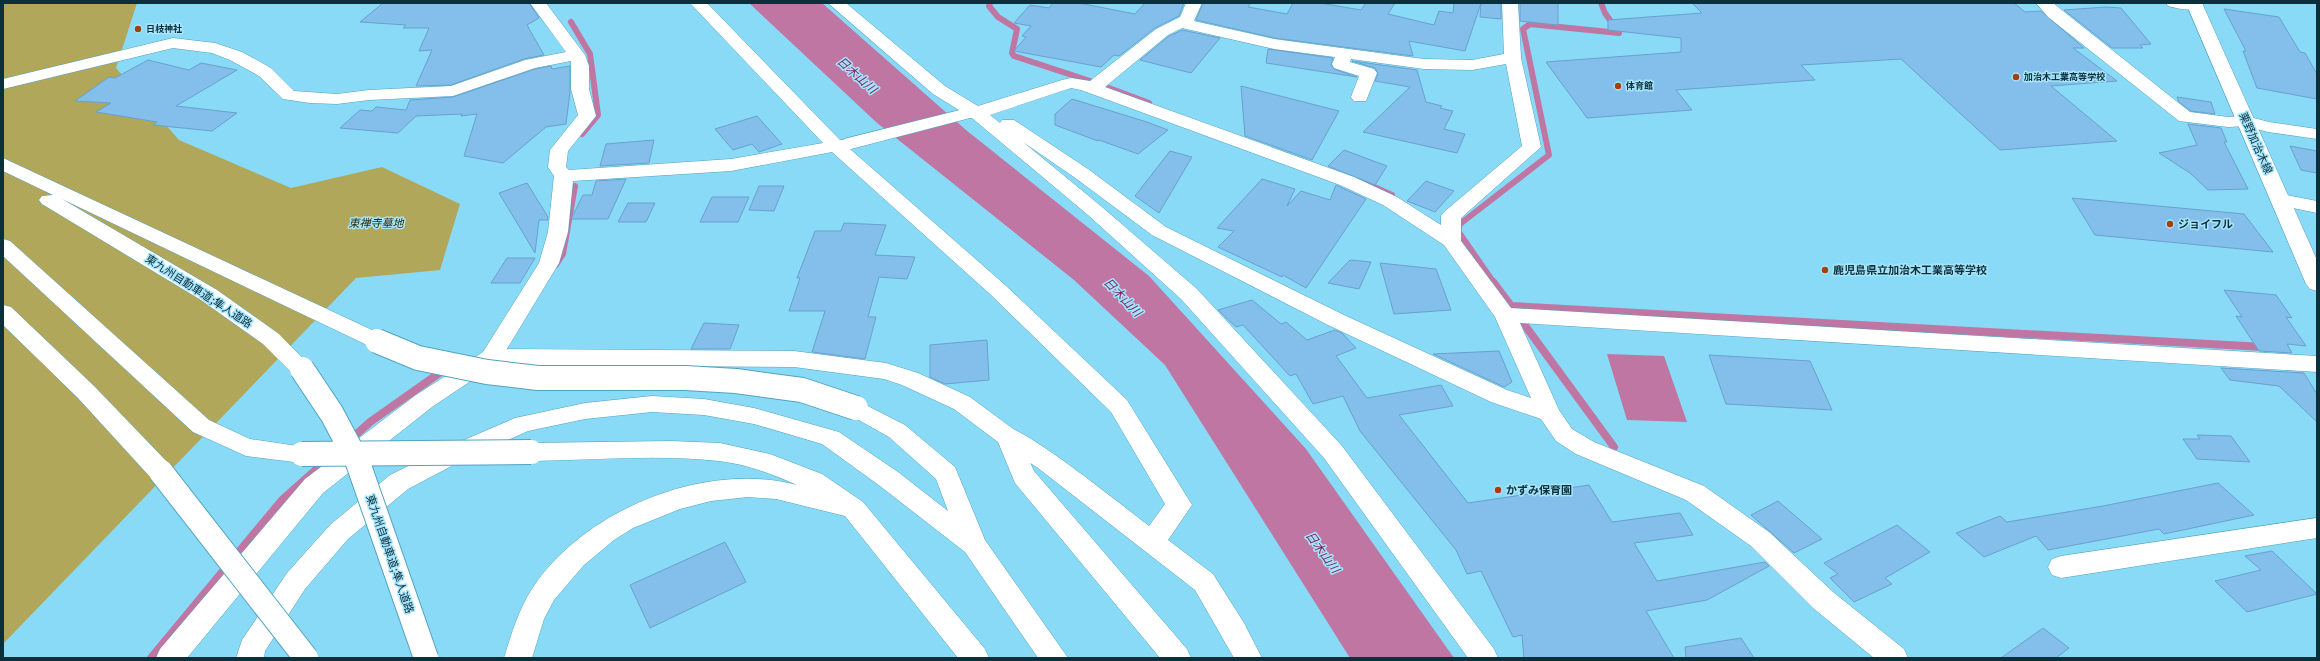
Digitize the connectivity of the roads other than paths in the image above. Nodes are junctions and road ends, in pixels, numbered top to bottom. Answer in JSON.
{"nodes":[{"id":1,"x":538,"y":3,"type":"edge"},
{"id":2,"x":698,"y":3,"type":"edge"},
{"id":3,"x":836,"y":3,"type":"edge"},
{"id":4,"x":1194,"y":3,"type":"edge"},
{"id":5,"x":1510,"y":3,"type":"edge"},
{"id":6,"x":2044,"y":3,"type":"edge"},
{"id":7,"x":2174,"y":3,"type":"edge"},
{"id":8,"x":2195,"y":4,"type":"edge"},
{"id":9,"x":1180,"y":23,"type":"junction"},
{"id":10,"x":1346,"y":53,"type":"junction"},
{"id":11,"x":577,"y":55,"type":"junction"},
{"id":12,"x":1513,"y":58,"type":"junction"},
{"id":13,"x":3,"y":84,"type":"edge"},
{"id":14,"x":1094,"y":88,"type":"junction"},
{"id":15,"x":1360,"y":97,"type":"dead end"},
{"id":16,"x":974,"y":112,"type":"junction"},
{"id":17,"x":2246,"y":121,"type":"junction"},
{"id":18,"x":2317,"y":134,"type":"edge"},
{"id":19,"x":843,"y":145,"type":"junction"},
{"id":20,"x":3,"y":164,"type":"edge"},
{"id":21,"x":3,"y":172,"type":"edge"},
{"id":22,"x":564,"y":176,"type":"junction"},
{"id":23,"x":2281,"y":200,"type":"junction"},
{"id":24,"x":2317,"y":207,"type":"edge"},
{"id":25,"x":1451,"y":241,"type":"junction"},
{"id":26,"x":3,"y":245,"type":"edge"},
{"id":27,"x":2317,"y":284,"type":"edge"},
{"id":28,"x":3,"y":312,"type":"edge"},
{"id":29,"x":1505,"y":316,"type":"junction"},
{"id":30,"x":492,"y":357,"type":"junction"},
{"id":31,"x":2317,"y":364,"type":"edge"},
{"id":32,"x":1549,"y":413,"type":"junction"},
{"id":33,"x":1008,"y":437,"type":"junction"},
{"id":34,"x":854,"y":510,"type":"junction"},
{"id":35,"x":2317,"y":528,"type":"edge"},
{"id":36,"x":1151,"y":543,"type":"junction"},
{"id":37,"x":974,"y":545,"type":"junction"},
{"id":38,"x":2061,"y":567,"type":"dead end"},
{"id":39,"x":170,"y":658,"type":"edge"},
{"id":40,"x":250,"y":658,"type":"edge"},
{"id":41,"x":306,"y":658,"type":"edge"},
{"id":42,"x":426,"y":658,"type":"edge"},
{"id":43,"x":518,"y":658,"type":"edge"},
{"id":44,"x":975,"y":658,"type":"edge"},
{"id":45,"x":1054,"y":658,"type":"edge"},
{"id":46,"x":1177,"y":658,"type":"edge"},
{"id":47,"x":1248,"y":658,"type":"edge"},
{"id":48,"x":1484,"y":658,"type":"edge"},
{"id":49,"x":1894,"y":658,"type":"edge"}],
"edges":[{"from":1,"to":11,"type":"main road"},
{"from":2,"to":19,"type":"main road"},
{"from":3,"to":16,"type":"main road"},
{"from":4,"to":9,"type":"main road"},
{"from":5,"to":12,"type":"main road"},
{"from":6,"to":17,"type":"main road"},
{"from":7,"to":8,"type":"main road"},
{"from":8,"to":17,"type":"main road","name":"栗野加治木線"},
{"from":9,"to":10,"type":"main road"},
{"from":9,"to":14,"type":"main road"},
{"from":10,"to":12,"type":"main road"},
{"from":10,"to":15,"type":"main road"},
{"from":11,"to":13,"type":"main road"},
{"from":11,"to":22,"type":"main road"},
{"from":12,"to":25,"type":"main road"},
{"from":14,"to":16,"type":"main road"},
{"from":14,"to":25,"type":"main road"},
{"from":16,"to":19,"type":"main road"},
{"from":16,"to":32,"type":"main road"},
{"from":16,"to":48,"type":"main road"},
{"from":17,"to":18,"type":"main road"},
{"from":17,"to":23,"type":"main road","name":"栗野加治木線"},
{"from":19,"to":22,"type":"main road"},
{"from":19,"to":36,"type":"main road"},
{"from":20,"to":37,"type":"main road","bridge":true},
{"from":21,"to":42,"type":"main road","name":"東九州自動車道;隼人道路","bridge":true},
{"from":22,"to":30,"type":"main road"},
{"from":23,"to":24,"type":"main road"},
{"from":23,"to":27,"type":"main road","name":"栗野加治木線"},
{"from":25,"to":29,"type":"main road"},
{"from":26,"to":34,"type":"main road","bridge":true},
{"from":28,"to":41,"type":"main road","bridge":true},
{"from":29,"to":31,"type":"main road"},
{"from":29,"to":32,"type":"main road"},
{"from":30,"to":33,"type":"main road"},
{"from":30,"to":39,"type":"main road"},
{"from":32,"to":49,"type":"main road"},
{"from":33,"to":36,"type":"main road"},
{"from":33,"to":46,"type":"main road"},
{"from":34,"to":43,"type":"main road"},
{"from":34,"to":44,"type":"main road"},
{"from":35,"to":38,"type":"main road"},
{"from":36,"to":47,"type":"main road"},
{"from":37,"to":40,"type":"main road"},
{"from":37,"to":45,"type":"main road"}]}
